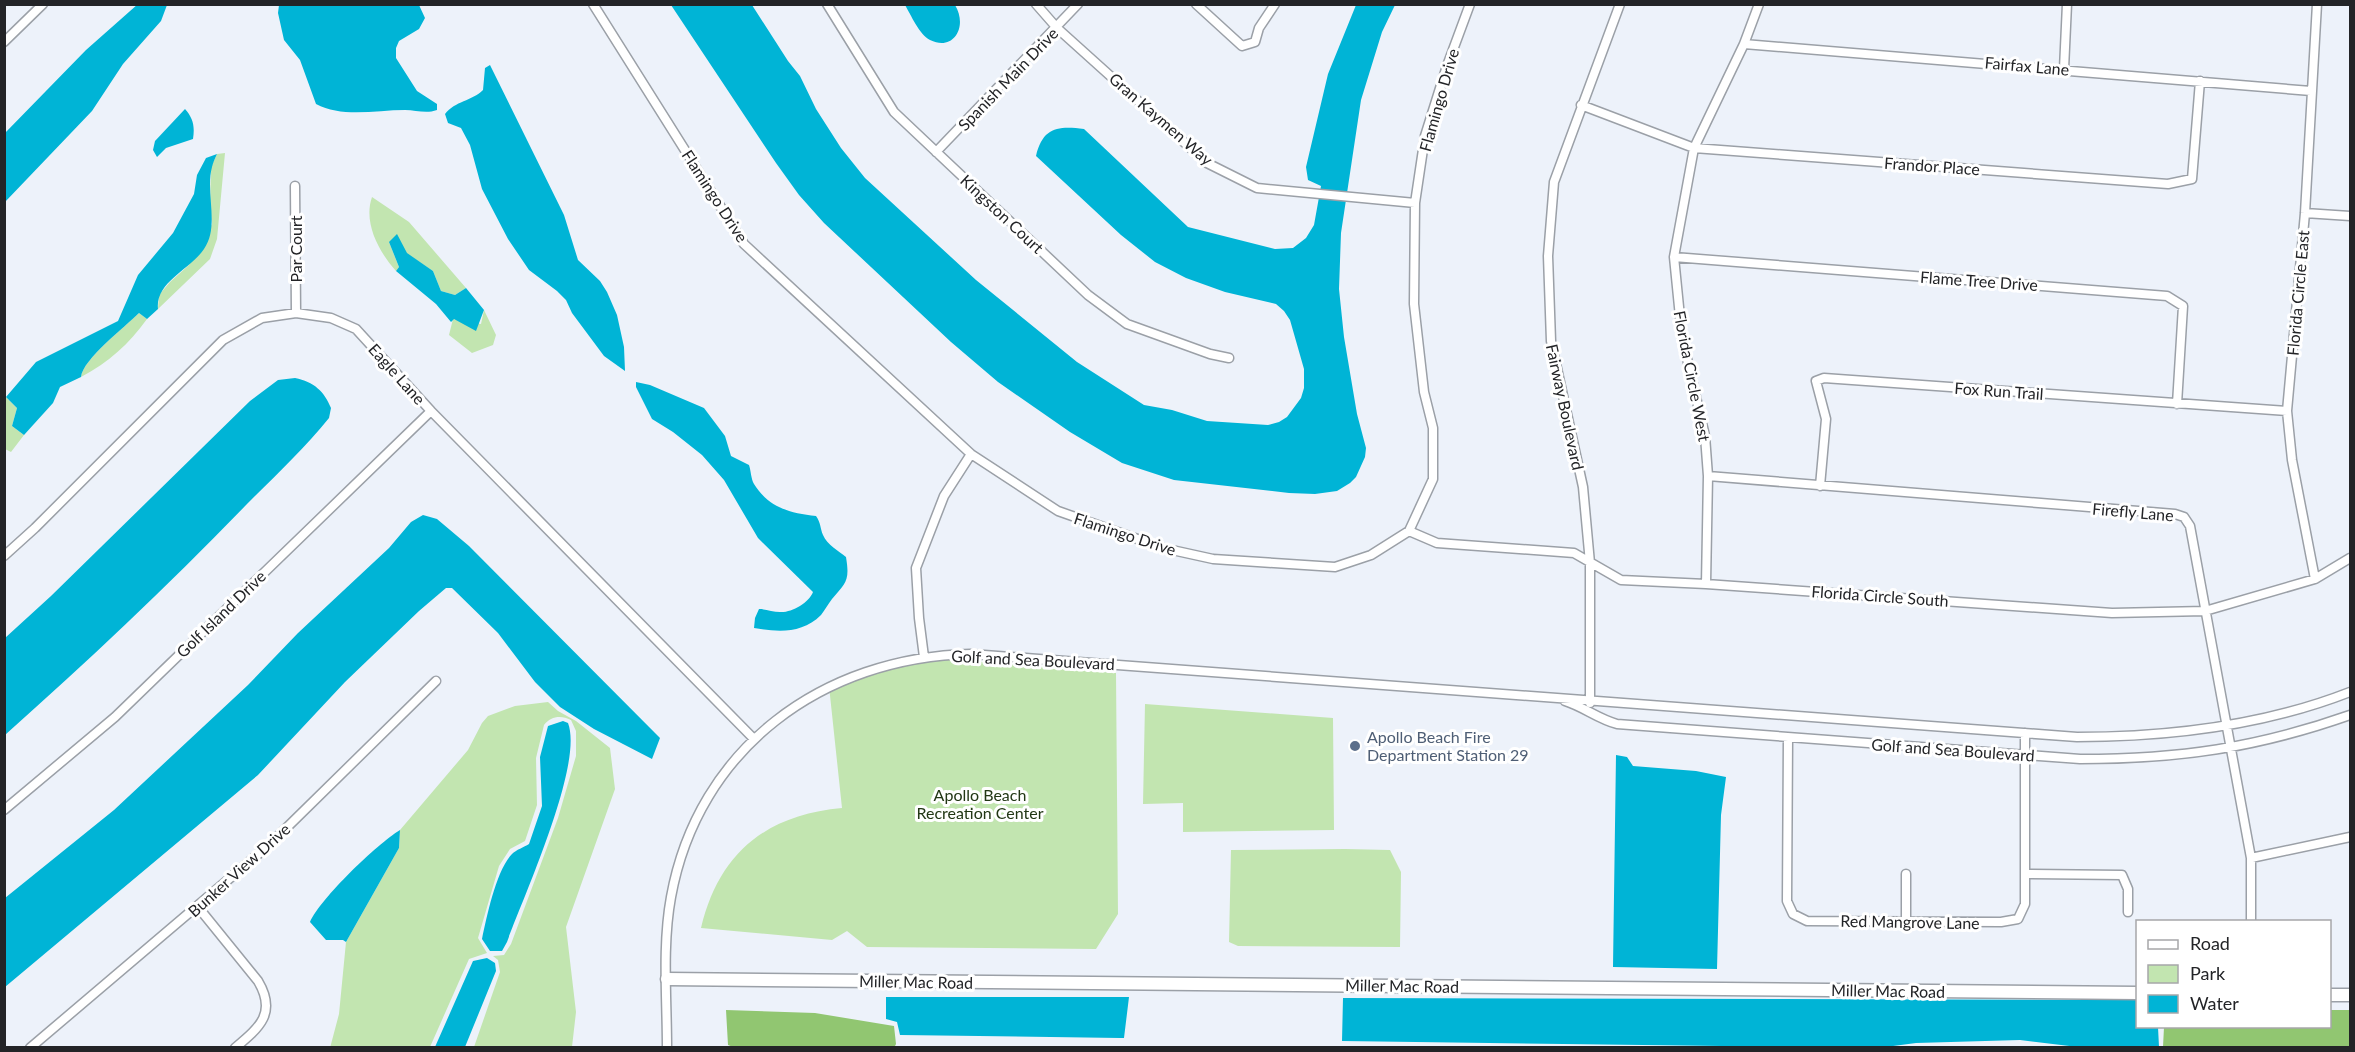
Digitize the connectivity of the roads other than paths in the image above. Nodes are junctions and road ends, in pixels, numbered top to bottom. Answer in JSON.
{"nodes":[{"id":1,"x":43,"y":4,"type":"edge"},
{"id":2,"x":593,"y":4,"type":"edge"},
{"id":3,"x":827,"y":4,"type":"edge"},
{"id":4,"x":1036,"y":4,"type":"edge"},
{"id":5,"x":1078,"y":4,"type":"edge"},
{"id":6,"x":1196,"y":4,"type":"edge"},
{"id":7,"x":1275,"y":4,"type":"edge"},
{"id":8,"x":1470,"y":4,"type":"edge"},
{"id":9,"x":1620,"y":4,"type":"edge"},
{"id":10,"x":1759,"y":4,"type":"edge"},
{"id":11,"x":2067,"y":4,"type":"edge"},
{"id":12,"x":2317,"y":4,"type":"edge"},
{"id":13,"x":1057,"y":28,"type":"junction"},
{"id":14,"x":4,"y":42,"type":"edge"},
{"id":15,"x":1744,"y":44,"type":"junction"},
{"id":16,"x":2064,"y":69,"type":"junction"},
{"id":17,"x":2200,"y":81,"type":"junction"},
{"id":18,"x":2311,"y":91,"type":"junction"},
{"id":19,"x":1581,"y":105,"type":"junction"},
{"id":20,"x":1694,"y":148,"type":"junction"},
{"id":21,"x":936,"y":152,"type":"junction"},
{"id":22,"x":296,"y":186,"type":"dead end"},
{"id":23,"x":1415,"y":203,"type":"junction"},
{"id":24,"x":2305,"y":213,"type":"junction"},
{"id":25,"x":2350,"y":216,"type":"edge"},
{"id":26,"x":1674,"y":257,"type":"junction"},
{"id":27,"x":296,"y":313,"type":"junction"},
{"id":28,"x":1229,"y":358,"type":"dead end"},
{"id":29,"x":2177,"y":404,"type":"junction"},
{"id":30,"x":430,"y":411,"type":"junction"},
{"id":31,"x":2288,"y":411,"type":"junction"},
{"id":32,"x":971,"y":454,"type":"junction"},
{"id":33,"x":1708,"y":476,"type":"junction"},
{"id":34,"x":1820,"y":486,"type":"junction"},
{"id":35,"x":1410,"y":531,"type":"junction"},
{"id":36,"x":4,"y":556,"type":"edge"},
{"id":37,"x":2350,"y":558,"type":"edge"},
{"id":38,"x":1590,"y":563,"type":"junction"},
{"id":39,"x":2315,"y":579,"type":"junction"},
{"id":40,"x":1706,"y":584,"type":"junction"},
{"id":41,"x":2205,"y":611,"type":"junction"},
{"id":42,"x":924,"y":657,"type":"junction"},
{"id":43,"x":436,"y":681,"type":"dead end"},
{"id":44,"x":2350,"y":692,"type":"edge"},
{"id":45,"x":1556,"y":698,"type":"junction"},
{"id":46,"x":1590,"y":700,"type":"junction"},
{"id":47,"x":1590,"y":712,"type":"junction"},
{"id":48,"x":2350,"y":715,"type":"edge"},
{"id":49,"x":2228,"y":726,"type":"junction"},
{"id":50,"x":2025,"y":733,"type":"junction"},
{"id":51,"x":1788,"y":738,"type":"junction"},
{"id":52,"x":754,"y":739,"type":"junction"},
{"id":53,"x":2232,"y":748,"type":"junction"},
{"id":54,"x":2026,"y":756,"type":"junction"},
{"id":55,"x":4,"y":810,"type":"edge"},
{"id":56,"x":2350,"y":837,"type":"edge"},
{"id":57,"x":2251,"y":858,"type":"junction"},
{"id":58,"x":1906,"y":874,"type":"dead end"},
{"id":59,"x":2025,"y":874,"type":"junction"},
{"id":60,"x":198,"y":907,"type":"junction"},
{"id":61,"x":2128,"y":912,"type":"dead end"},
{"id":62,"x":2251,"y":920,"type":"edge"},
{"id":63,"x":1906,"y":922,"type":"junction"},
{"id":64,"x":667,"y":979,"type":"junction"},
{"id":65,"x":2136,"y":993,"type":"edge"},
{"id":66,"x":2331,"y":994,"type":"edge"},
{"id":67,"x":2350,"y":995,"type":"edge"},
{"id":68,"x":30,"y":1047,"type":"edge"},
{"id":69,"x":235,"y":1047,"type":"edge"},
{"id":70,"x":667,"y":1047,"type":"edge"}],
"edges":[{"from":1,"to":14,"type":"street"},
{"from":2,"to":32,"type":"street","name":"Flamingo Drive"},
{"from":3,"to":21,"type":"street","name":"Kingston Court"},
{"from":4,"to":13,"type":"street","name":"Gran Kaymen Way"},
{"from":5,"to":13,"type":"street","name":"Spanish Main Drive"},
{"from":6,"to":7,"type":"street"},
{"from":8,"to":23,"type":"street","name":"Flamingo Drive"},
{"from":9,"to":19,"type":"street","name":"Fairway Boulevard"},
{"from":10,"to":15,"type":"street","name":"Florida Circle West"},
{"from":11,"to":16,"type":"street"},
{"from":12,"to":18,"type":"street","name":"Florida Circle East"},
{"from":13,"to":21,"type":"street","name":"Spanish Main Drive"},
{"from":13,"to":23,"type":"street","name":"Gran Kaymen Way"},
{"from":15,"to":16,"type":"street","name":"Fairfax Lane"},
{"from":15,"to":20,"type":"street","name":"Florida Circle West"},
{"from":16,"to":17,"type":"street","name":"Fairfax Lane"},
{"from":17,"to":18,"type":"street","name":"Fairfax Lane"},
{"from":17,"to":20,"type":"street","name":"Frandor Place"},
{"from":18,"to":24,"type":"street","name":"Florida Circle East"},
{"from":19,"to":20,"type":"street","name":"Frandor Place"},
{"from":19,"to":38,"type":"street","name":"Fairway Boulevard"},
{"from":20,"to":26,"type":"street","name":"Florida Circle West"},
{"from":21,"to":28,"type":"street","name":"Kingston Court"},
{"from":22,"to":27,"type":"street","name":"Par Court"},
{"from":23,"to":35,"type":"street","name":"Flamingo Drive"},
{"from":24,"to":25,"type":"street"},
{"from":24,"to":31,"type":"street","name":"Florida Circle East"},
{"from":26,"to":29,"type":"street","name":"Flame Tree Drive"},
{"from":26,"to":33,"type":"street","name":"Florida Circle West"},
{"from":27,"to":30,"type":"street","name":"Eagle Lane"},
{"from":27,"to":36,"type":"street","name":"Eagle Lane"},
{"from":29,"to":31,"type":"street","name":"Fox Run Trail"},
{"from":29,"to":34,"type":"street","name":"Fox Run Trail"},
{"from":30,"to":52,"type":"street","name":"Eagle Lane"},
{"from":30,"to":55,"type":"street","name":"Golf Island Drive"},
{"from":31,"to":39,"type":"street","name":"Florida Circle East"},
{"from":32,"to":35,"type":"street","name":"Flamingo Drive"},
{"from":32,"to":42,"type":"street"},
{"from":33,"to":34,"type":"street","name":"Firefly Lane"},
{"from":33,"to":40,"type":"street","name":"Florida Circle West"},
{"from":34,"to":41,"type":"street","name":"Firefly Lane"},
{"from":35,"to":38,"type":"street","name":"Florida Circle South"},
{"from":37,"to":39,"type":"street","name":"Florida Circle South"},
{"from":38,"to":40,"type":"street","name":"Florida Circle South"},
{"from":38,"to":46,"type":"street","name":"Fairway Boulevard"},
{"from":39,"to":41,"type":"street","name":"Florida Circle South"},
{"from":40,"to":41,"type":"street","name":"Florida Circle South"},
{"from":41,"to":49,"type":"street","name":"Firefly Lane"},
{"from":42,"to":45,"type":"street","name":"Golf and Sea Boulevard"},
{"from":42,"to":52,"type":"street","name":"Golf and Sea Boulevard"},
{"from":43,"to":60,"type":"street","name":"Bunker View Drive"},
{"from":44,"to":49,"type":"street","name":"Golf and Sea Boulevard"},
{"from":45,"to":46,"type":"street","name":"Golf and Sea Boulevard"},
{"from":45,"to":47,"type":"street","name":"Golf and Sea Boulevard"},
{"from":46,"to":47,"type":"street","name":"Fairway Boulevard"},
{"from":46,"to":50,"type":"street","name":"Golf and Sea Boulevard"},
{"from":47,"to":51,"type":"street","name":"Golf and Sea Boulevard"},
{"from":48,"to":53,"type":"street","name":"Golf and Sea Boulevard"},
{"from":49,"to":50,"type":"street","name":"Golf and Sea Boulevard"},
{"from":49,"to":53,"type":"street","name":"Firefly Lane"},
{"from":50,"to":54,"type":"street","name":"Red Mangrove Lane"},
{"from":51,"to":54,"type":"street","name":"Golf and Sea Boulevard"},
{"from":51,"to":63,"type":"street","name":"Red Mangrove Lane"},
{"from":52,"to":64,"type":"street","name":"Golf and Sea Boulevard"},
{"from":53,"to":54,"type":"street","name":"Golf and Sea Boulevard"},
{"from":53,"to":57,"type":"street","name":"Firefly Lane"},
{"from":54,"to":59,"type":"street","name":"Red Mangrove Lane"},
{"from":56,"to":57,"type":"street"},
{"from":57,"to":62,"type":"street","name":"Firefly Lane"},
{"from":58,"to":63,"type":"street"},
{"from":59,"to":61,"type":"street"},
{"from":59,"to":63,"type":"street","name":"Red Mangrove Lane"},
{"from":60,"to":68,"type":"street","name":"Bunker View Drive"},
{"from":60,"to":69,"type":"street"},
{"from":64,"to":65,"type":"street","name":"Miller Mac Road"},
{"from":64,"to":70,"type":"street","name":"Golf and Sea Boulevard"},
{"from":66,"to":67,"type":"street"}]}
